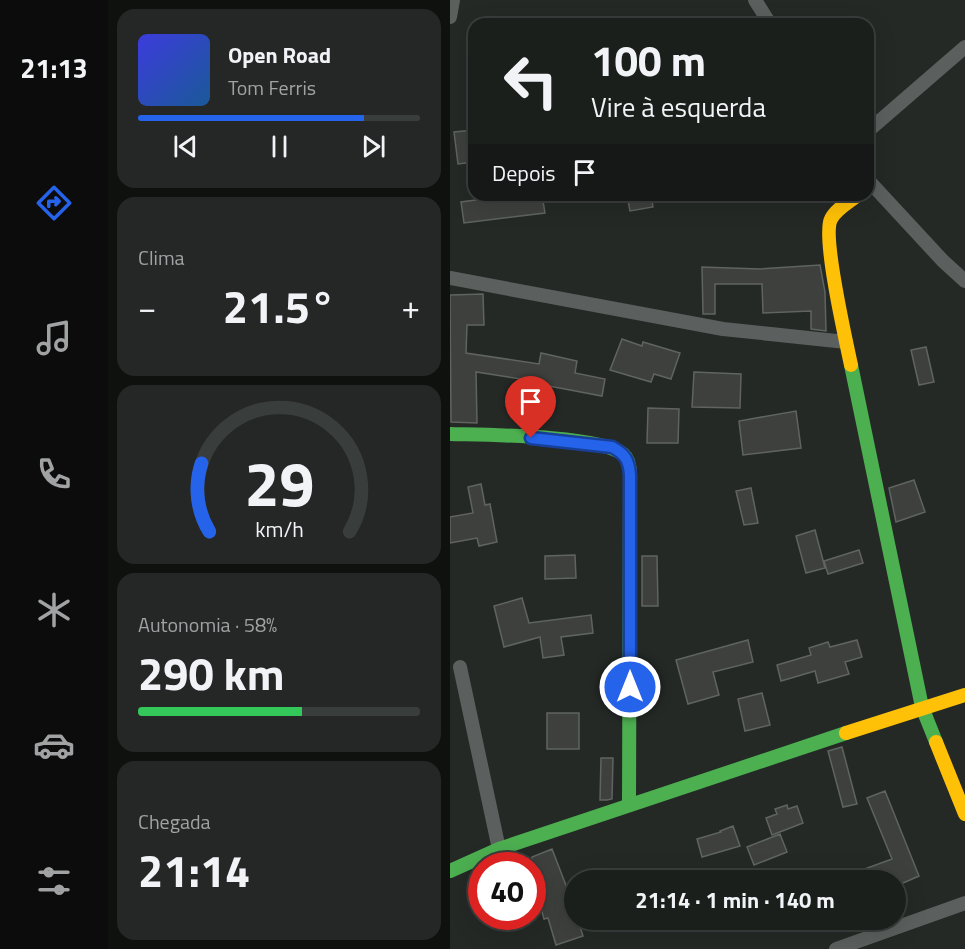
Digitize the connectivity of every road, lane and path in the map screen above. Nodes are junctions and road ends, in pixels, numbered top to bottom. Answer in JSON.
{"nodes":[{"id":1,"x":453,"y":0,"type":"edge"},
{"id":2,"x":754,"y":0,"type":"edge"},
{"id":3,"x":450,"y":17,"type":"edge"},
{"id":4,"x":766,"y":18,"type":"edge"},
{"id":5,"x":965,"y":47,"type":"edge"},
{"id":6,"x":874,"y":126,"type":"edge"},
{"id":7,"x":874,"y":188,"type":"edge"},
{"id":8,"x":850,"y":201,"type":"edge"},
{"id":9,"x":450,"y":278,"type":"edge"},
{"id":10,"x":965,"y":281,"type":"edge"},
{"id":11,"x":846,"y":342,"type":"junction"},
{"id":12,"x":450,"y":434,"type":"edge"},
{"id":13,"x":460,"y":668,"type":"dead end"},
{"id":14,"x":965,"y":695,"type":"edge"},
{"id":15,"x":922,"y":707,"type":"junction"},
{"id":16,"x":629,"y":805,"type":"junction"},
{"id":17,"x":965,"y":814,"type":"edge"},
{"id":18,"x":499,"y":849,"type":"junction"},
{"id":19,"x":450,"y":871,"type":"edge"},
{"id":20,"x":965,"y":903,"type":"edge"},
{"id":21,"x":836,"y":949,"type":"edge"}],
"edges":[{"from":1,"to":3,"type":"street"},
{"from":2,"to":4,"type":"street"},
{"from":5,"to":6,"type":"street"},
{"from":7,"to":10,"type":"street"},
{"from":8,"to":11,"type":"street"},
{"from":9,"to":11,"type":"street"},
{"from":11,"to":15,"type":"street"},
{"from":12,"to":16,"type":"street"},
{"from":13,"to":18,"type":"street"},
{"from":14,"to":15,"type":"street"},
{"from":15,"to":16,"type":"street"},
{"from":15,"to":17,"type":"street"},
{"from":16,"to":18,"type":"street"},
{"from":18,"to":19,"type":"street"},
{"from":20,"to":21,"type":"street"}]}
